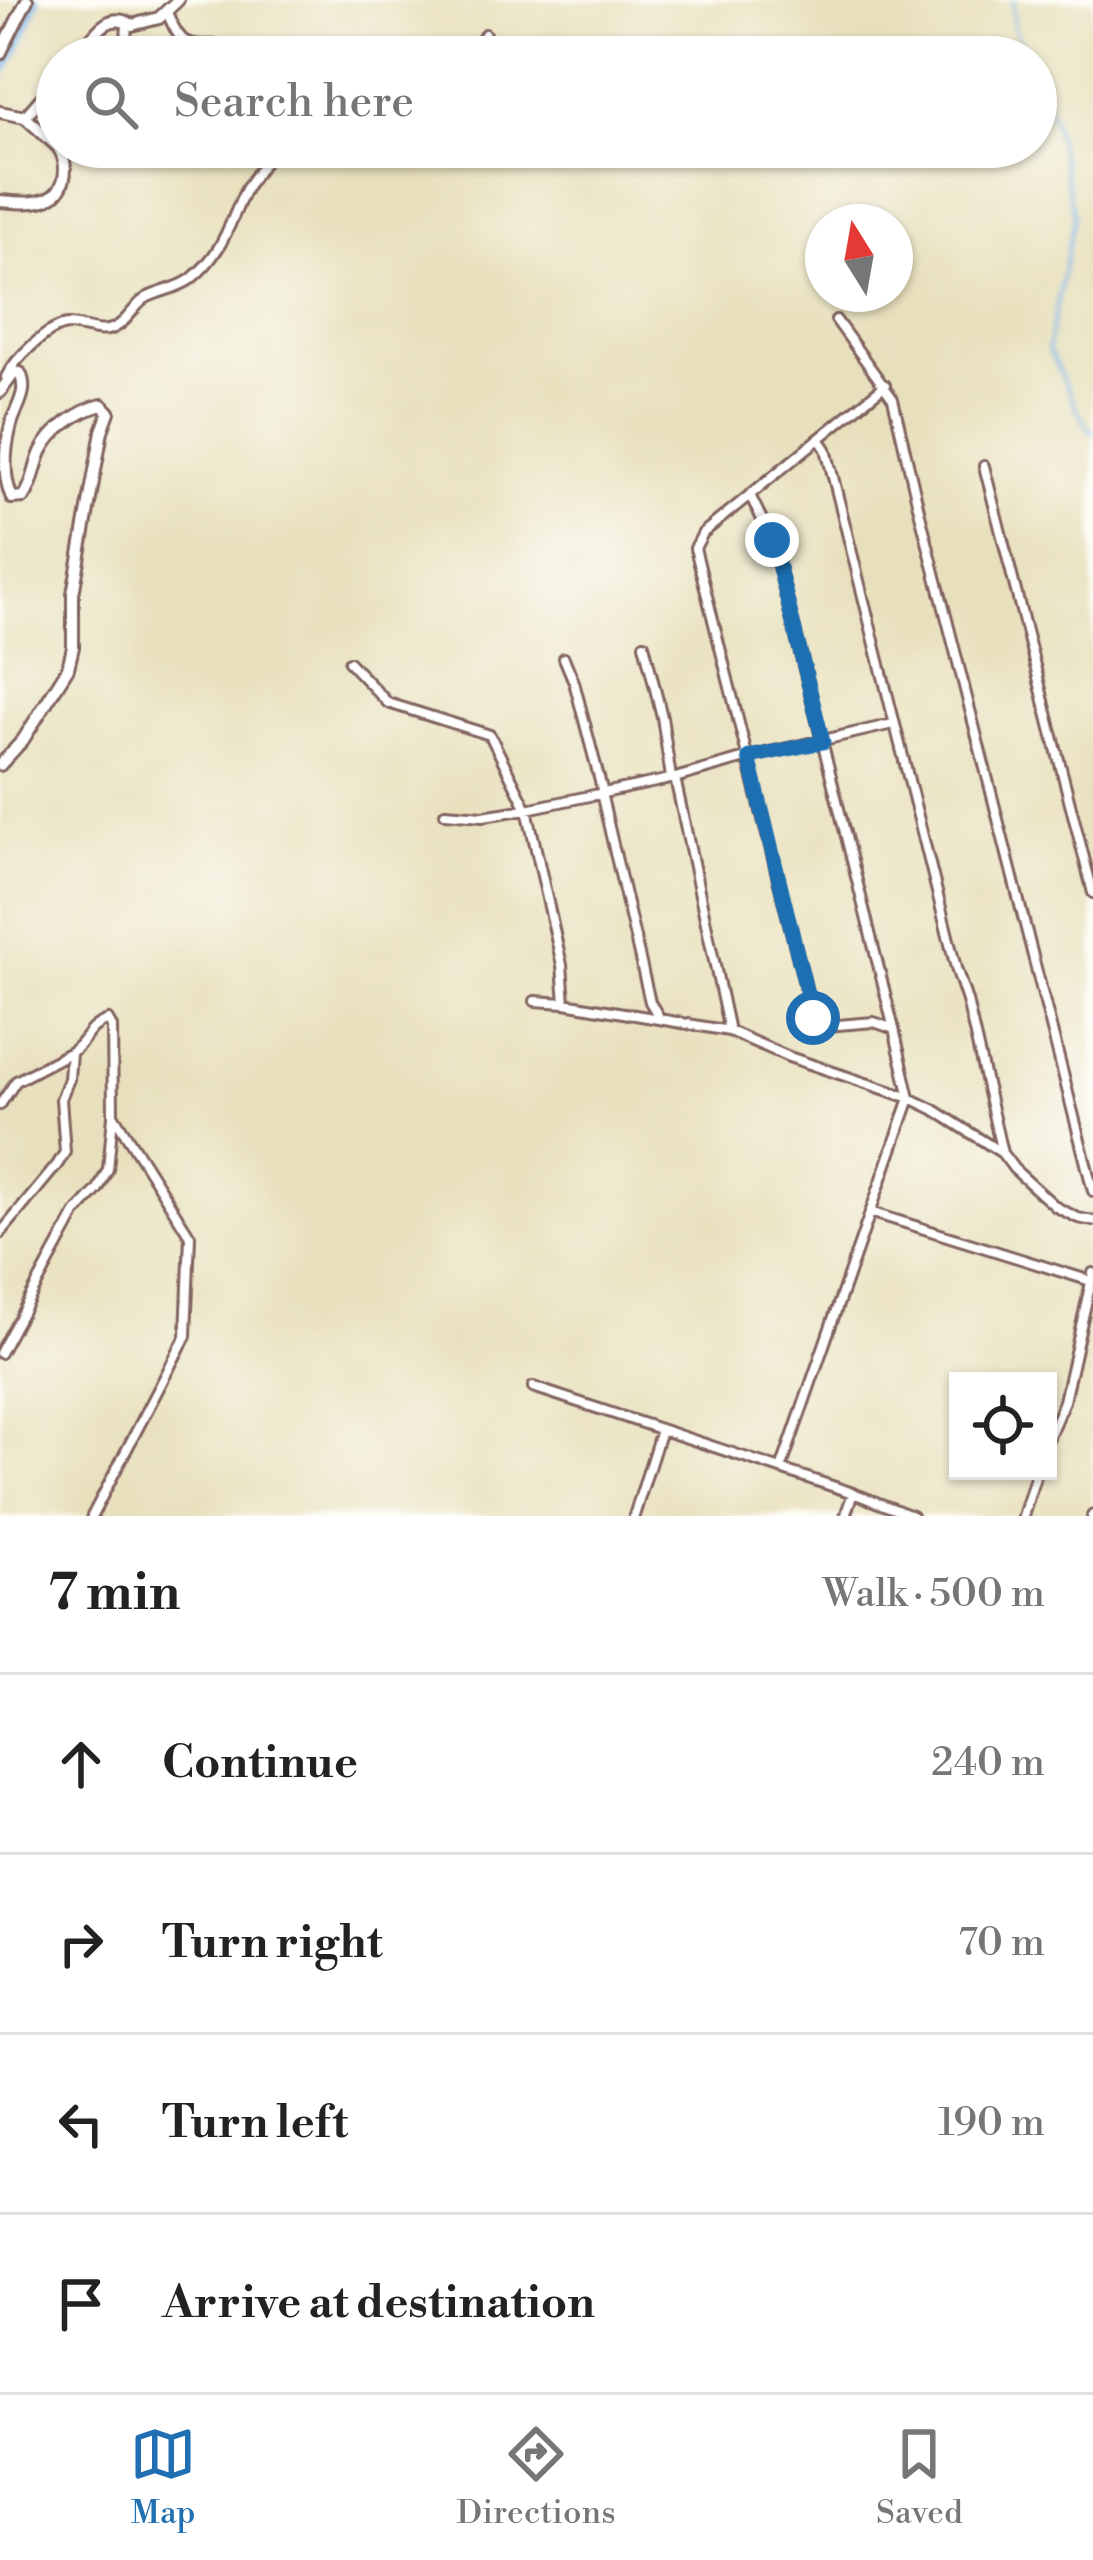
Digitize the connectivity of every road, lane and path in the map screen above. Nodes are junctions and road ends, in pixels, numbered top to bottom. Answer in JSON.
{"nodes":[{"id":1,"x":27,"y":0,"type":"edge"},
{"id":2,"x":178,"y":0,"type":"edge"},
{"id":3,"x":166,"y":10,"type":"junction"},
{"id":4,"x":127,"y":23,"type":"junction"},
{"id":5,"x":95,"y":36,"type":"edge"},
{"id":6,"x":126,"y":36,"type":"edge"},
{"id":7,"x":177,"y":36,"type":"edge"},
{"id":8,"x":0,"y":54,"type":"edge"},
{"id":9,"x":36,"y":104,"type":"edge"},
{"id":10,"x":0,"y":112,"type":"edge"},
{"id":11,"x":25,"y":117,"type":"junction"},
{"id":12,"x":36,"y":127,"type":"edge"},
{"id":13,"x":66,"y":168,"type":"edge"},
{"id":14,"x":261,"y":168,"type":"edge"},
{"id":15,"x":0,"y":201,"type":"edge"},
{"id":16,"x":836,"y":320,"type":"dead end"},
{"id":17,"x":885,"y":386,"type":"junction"},
{"id":18,"x":0,"y":390,"type":"edge"},
{"id":19,"x":820,"y":440,"type":"junction"},
{"id":20,"x":984,"y":466,"type":"dead end"},
{"id":21,"x":750,"y":495,"type":"junction"},
{"id":22,"x":644,"y":644,"type":"dead end"},
{"id":23,"x":564,"y":658,"type":"dead end"},
{"id":24,"x":349,"y":662,"type":"dead end"},
{"id":25,"x":893,"y":724,"type":"junction"},
{"id":26,"x":823,"y":742,"type":"junction"},
{"id":27,"x":749,"y":757,"type":"junction"},
{"id":28,"x":0,"y":765,"type":"edge"},
{"id":29,"x":673,"y":778,"type":"junction"},
{"id":30,"x":602,"y":793,"type":"junction"},
{"id":31,"x":527,"y":809,"type":"junction"},
{"id":32,"x":446,"y":813,"type":"dead end"},
{"id":33,"x":1093,"y":893,"type":"edge"},
{"id":34,"x":535,"y":1000,"type":"dead end"},
{"id":35,"x":565,"y":1003,"type":"junction"},
{"id":36,"x":662,"y":1021,"type":"junction"},
{"id":37,"x":894,"y":1029,"type":"junction"},
{"id":38,"x":729,"y":1031,"type":"junction"},
{"id":39,"x":71,"y":1052,"type":"junction"},
{"id":40,"x":910,"y":1098,"type":"junction"},
{"id":41,"x":0,"y":1104,"type":"edge"},
{"id":42,"x":113,"y":1114,"type":"junction"},
{"id":43,"x":1001,"y":1153,"type":"junction"},
{"id":44,"x":1093,"y":1191,"type":"edge"},
{"id":45,"x":870,"y":1212,"type":"junction"},
{"id":46,"x":1093,"y":1220,"type":"edge"},
{"id":47,"x":0,"y":1234,"type":"edge"},
{"id":48,"x":1092,"y":1277,"type":"edge"},
{"id":49,"x":0,"y":1353,"type":"edge"},
{"id":50,"x":533,"y":1388,"type":"dead end"},
{"id":51,"x":1057,"y":1418,"type":"edge"},
{"id":52,"x":661,"y":1430,"type":"junction"},
{"id":53,"x":781,"y":1469,"type":"junction"},
{"id":54,"x":1034,"y":1480,"type":"edge"},
{"id":55,"x":853,"y":1493,"type":"junction"},
{"id":56,"x":92,"y":1516,"type":"edge"},
{"id":57,"x":634,"y":1516,"type":"edge"},
{"id":58,"x":845,"y":1516,"type":"edge"},
{"id":59,"x":912,"y":1516,"type":"edge"},
{"id":60,"x":1022,"y":1516,"type":"edge"}],
"edges":[{"from":1,"to":8,"type":"street"},
{"from":2,"to":3,"type":"street"},
{"from":3,"to":4,"type":"street"},
{"from":3,"to":7,"type":"street"},
{"from":4,"to":5,"type":"street"},
{"from":4,"to":6,"type":"street"},
{"from":9,"to":11,"type":"street"},
{"from":10,"to":11,"type":"street"},
{"from":11,"to":12,"type":"street"},
{"from":13,"to":15,"type":"street"},
{"from":14,"to":18,"type":"street"},
{"from":16,"to":17,"type":"street"},
{"from":17,"to":19,"type":"street"},
{"from":17,"to":44,"type":"street"},
{"from":18,"to":28,"type":"street"},
{"from":19,"to":21,"type":"street"},
{"from":19,"to":25,"type":"street"},
{"from":20,"to":33,"type":"street"},
{"from":21,"to":26,"type":"street"},
{"from":21,"to":27,"type":"street"},
{"from":22,"to":29,"type":"street"},
{"from":23,"to":30,"type":"street"},
{"from":24,"to":31,"type":"street"},
{"from":25,"to":26,"type":"street"},
{"from":25,"to":43,"type":"street"},
{"from":26,"to":27,"type":"street"},
{"from":26,"to":37,"type":"street"},
{"from":27,"to":29,"type":"street"},
{"from":27,"to":37,"type":"street"},
{"from":29,"to":30,"type":"street"},
{"from":29,"to":38,"type":"street"},
{"from":30,"to":31,"type":"street"},
{"from":30,"to":36,"type":"street"},
{"from":31,"to":32,"type":"street"},
{"from":31,"to":35,"type":"street"},
{"from":34,"to":35,"type":"street"},
{"from":35,"to":36,"type":"street"},
{"from":36,"to":38,"type":"street"},
{"from":37,"to":40,"type":"street"},
{"from":38,"to":40,"type":"street"},
{"from":39,"to":41,"type":"street"},
{"from":39,"to":42,"type":"street"},
{"from":39,"to":47,"type":"street"},
{"from":40,"to":43,"type":"street"},
{"from":40,"to":45,"type":"street"},
{"from":42,"to":49,"type":"street"},
{"from":42,"to":56,"type":"street"},
{"from":43,"to":46,"type":"street"},
{"from":45,"to":48,"type":"street"},
{"from":45,"to":53,"type":"street"},
{"from":48,"to":51,"type":"street"},
{"from":50,"to":52,"type":"street"},
{"from":52,"to":53,"type":"street"},
{"from":52,"to":57,"type":"street"},
{"from":53,"to":55,"type":"street"},
{"from":54,"to":60,"type":"street"},
{"from":55,"to":58,"type":"street"},
{"from":55,"to":59,"type":"street"}]}
